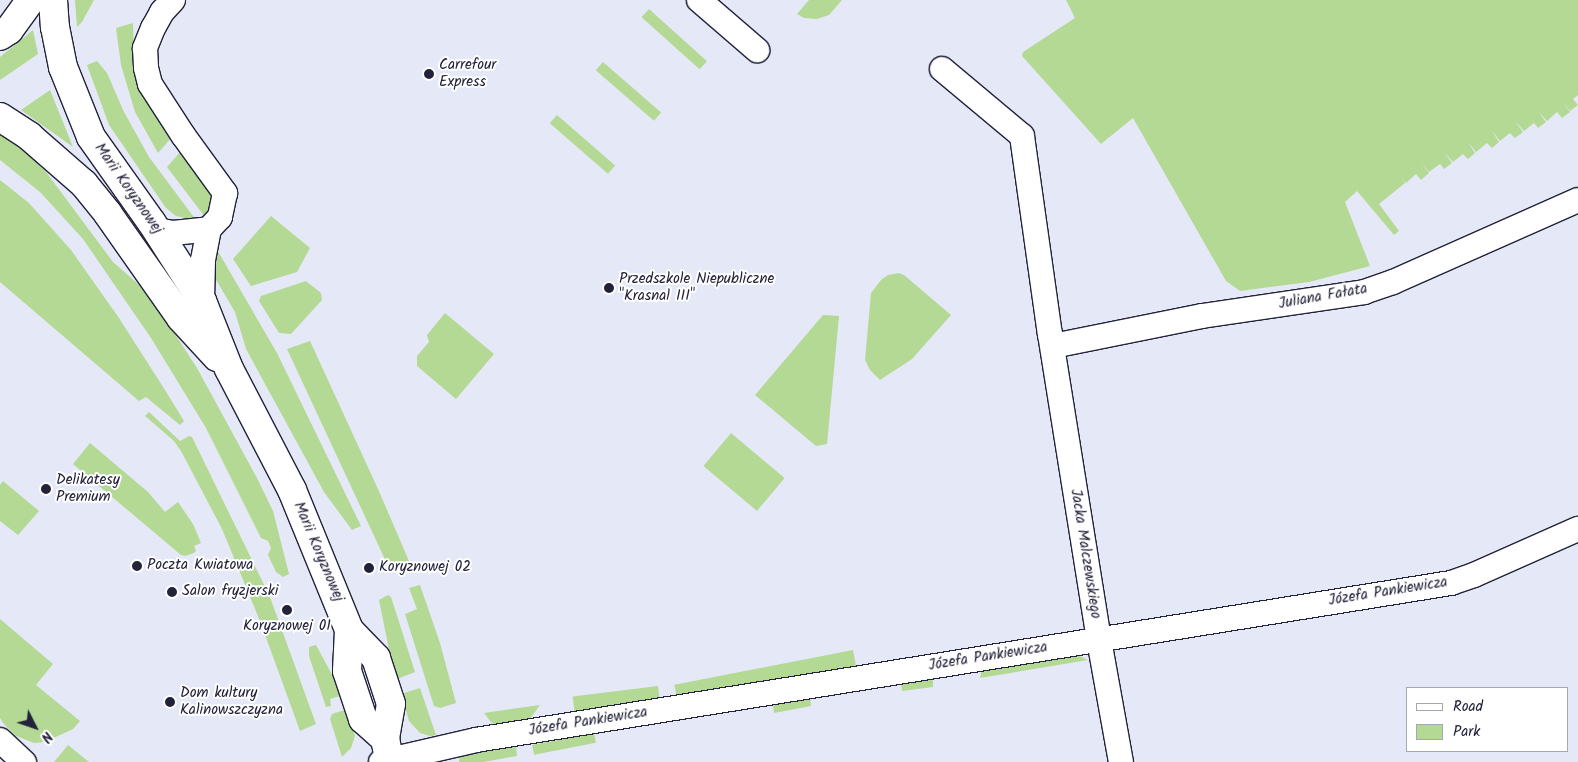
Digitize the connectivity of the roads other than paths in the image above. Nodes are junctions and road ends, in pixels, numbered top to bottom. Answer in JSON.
{"nodes":[{"id":1,"x":31,"y":0,"type":"edge"},
{"id":2,"x":54,"y":0,"type":"edge"},
{"id":3,"x":173,"y":0,"type":"edge"},
{"id":4,"x":699,"y":0,"type":"edge"},
{"id":5,"x":0,"y":36,"type":"edge"},
{"id":6,"x":757,"y":50,"type":"dead end"},
{"id":7,"x":942,"y":69,"type":"dead end"},
{"id":8,"x":0,"y":118,"type":"edge"},
{"id":9,"x":1578,"y":200,"type":"edge"},
{"id":10,"x":209,"y":229,"type":"junction"},
{"id":11,"x":157,"y":230,"type":"junction"},
{"id":12,"x":202,"y":301,"type":"junction"},
{"id":13,"x":1053,"y":346,"type":"junction"},
{"id":14,"x":229,"y":369,"type":"junction"},
{"id":15,"x":1578,"y":529,"type":"edge"},
{"id":16,"x":1098,"y":640,"type":"junction"},
{"id":17,"x":0,"y":740,"type":"edge"},
{"id":18,"x":387,"y":756,"type":"edge"},
{"id":19,"x":24,"y":762,"type":"edge"},
{"id":20,"x":1121,"y":762,"type":"edge"}],
"edges":[{"from":1,"to":5,"type":"street"},
{"from":2,"to":11,"type":"street","name":"Marii Koryznowej"},
{"from":3,"to":10,"type":"street"},
{"from":4,"to":6,"type":"street"},
{"from":7,"to":13,"type":"street","name":"Jacka Malczewskiego"},
{"from":8,"to":14,"type":"street","name":"Marii Koryznowej"},
{"from":9,"to":13,"type":"street","name":"Juliana Fałata"},
{"from":10,"to":11,"type":"street"},
{"from":10,"to":12,"type":"street"},
{"from":11,"to":12,"type":"street","name":"Marii Koryznowej"},
{"from":12,"to":14,"type":"street","name":"Marii Koryznowej"},
{"from":13,"to":16,"type":"street","name":"Jacka Malczewskiego"},
{"from":14,"to":18,"type":"street","name":"Marii Koryznowej"},
{"from":15,"to":16,"type":"street","name":"Józefa Pankiewicza"},
{"from":16,"to":18,"type":"street","name":"Józefa Pankiewicza"},
{"from":16,"to":20,"type":"street","name":"Jacka Malczewskiego"},
{"from":17,"to":19,"type":"street"}]}
